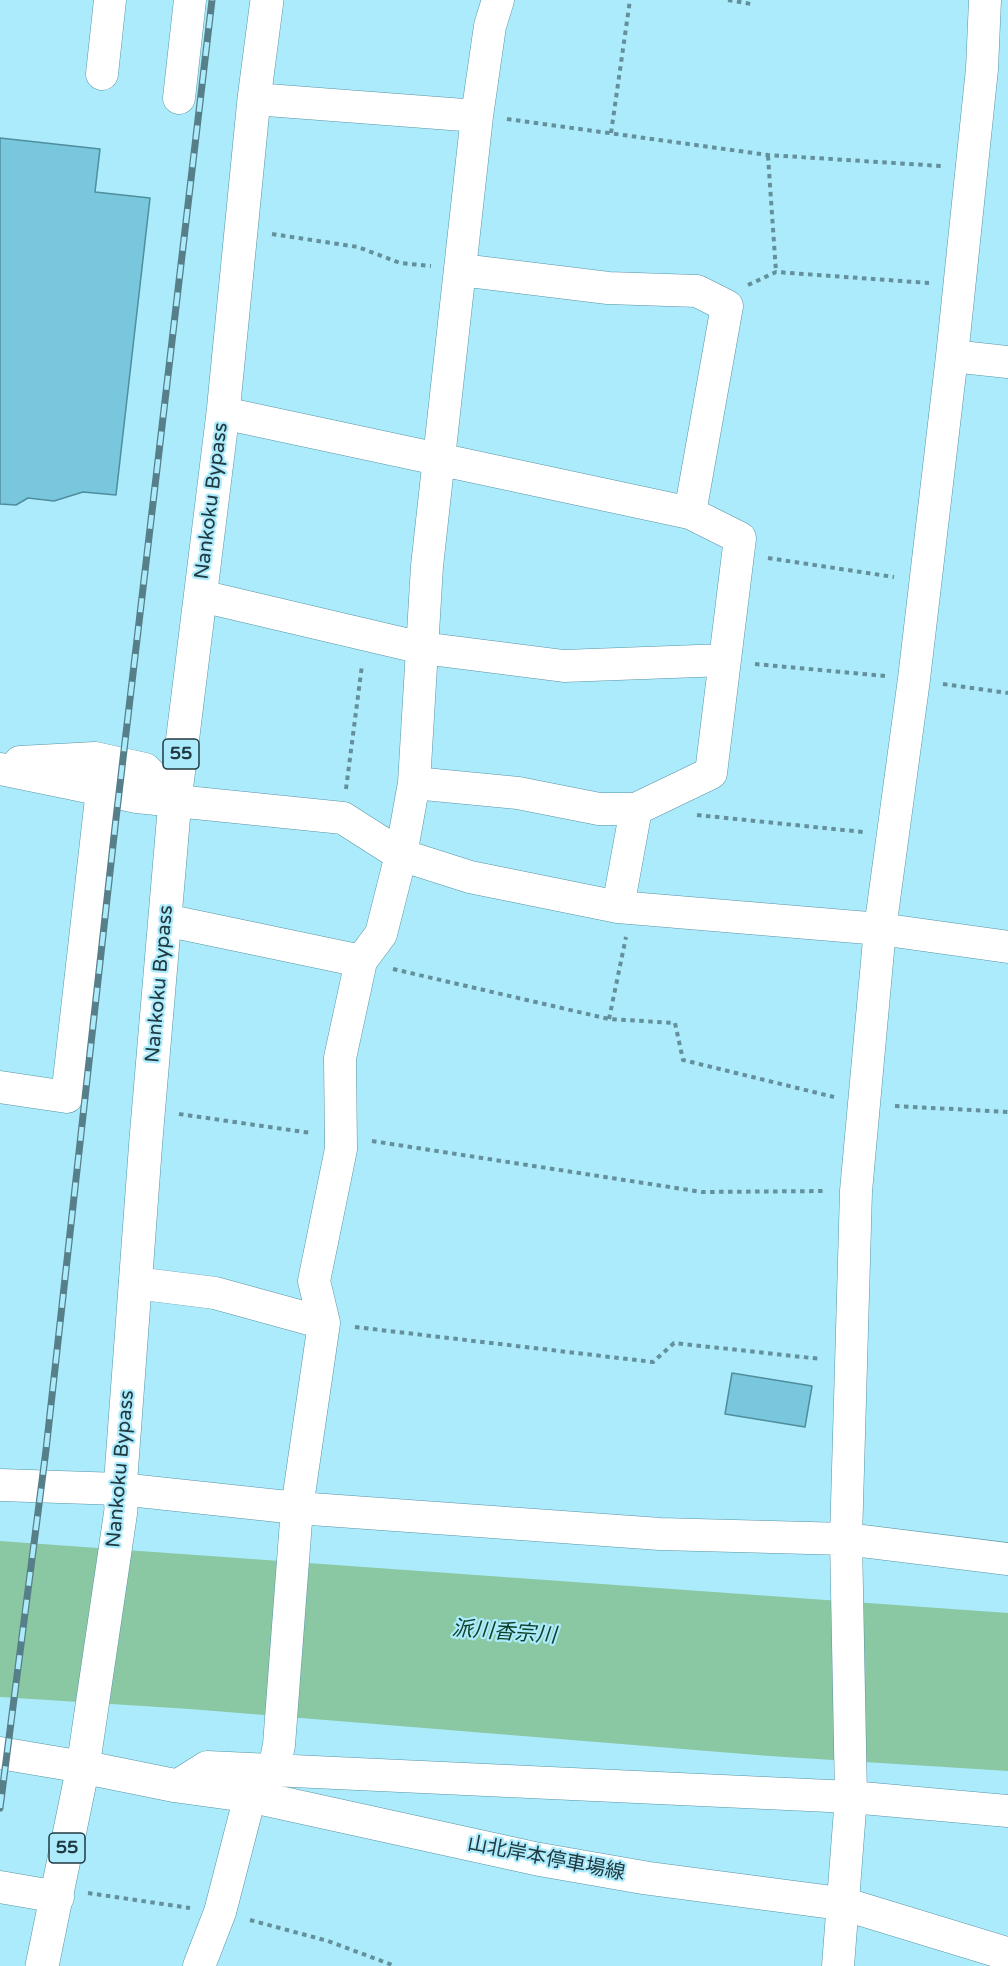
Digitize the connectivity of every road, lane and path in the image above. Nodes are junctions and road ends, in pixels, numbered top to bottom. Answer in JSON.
{"nodes":[{"id":1,"x":110,"y":0,"type":"edge"},
{"id":2,"x":190,"y":0,"type":"edge"},
{"id":3,"x":267,"y":0,"type":"edge"},
{"id":4,"x":498,"y":0,"type":"edge"},
{"id":5,"x":630,"y":0,"type":"edge"},
{"id":6,"x":728,"y":0,"type":"edge"},
{"id":7,"x":985,"y":0,"type":"edge"},
{"id":8,"x":751,"y":4,"type":"dead end"},
{"id":9,"x":995,"y":70,"type":"edge"},
{"id":10,"x":102,"y":74,"type":"dead end"},
{"id":11,"x":179,"y":98,"type":"dead end"},
{"id":12,"x":254,"y":99,"type":"junction"},
{"id":13,"x":477,"y":116,"type":"junction"},
{"id":14,"x":611,"y":133,"type":"junction"},
{"id":15,"x":768,"y":156,"type":"junction"},
{"id":16,"x":971,"y":168,"type":"junction"},
{"id":17,"x":241,"y":230,"type":"junction"},
{"id":18,"x":461,"y":270,"type":"junction"},
{"id":19,"x":776,"y":272,"type":"junction"},
{"id":20,"x":959,"y":285,"type":"junction"},
{"id":21,"x":717,"y":301,"type":"junction"},
{"id":22,"x":952,"y":356,"type":"junction"},
{"id":23,"x":1008,"y":362,"type":"edge"},
{"id":24,"x":223,"y":413,"type":"junction"},
{"id":25,"x":439,"y":458,"type":"junction"},
{"id":26,"x":690,"y":513,"type":"junction"},
{"id":27,"x":738,"y":554,"type":"junction"},
{"id":28,"x":926,"y":581,"type":"junction"},
{"id":29,"x":201,"y":596,"type":"junction"},
{"id":30,"x":366,"y":634,"type":"junction"},
{"id":31,"x":422,"y":648,"type":"junction"},
{"id":32,"x":725,"y":660,"type":"junction"},
{"id":33,"x":914,"y":679,"type":"junction"},
{"id":34,"x":1008,"y":693,"type":"edge"},
{"id":35,"x":0,"y":763,"type":"edge"},
{"id":36,"x":0,"y":769,"type":"edge"},
{"id":37,"x":414,"y":783,"type":"junction"},
{"id":38,"x":102,"y":790,"type":"junction"},
{"id":39,"x":176,"y":800,"type":"junction"},
{"id":40,"x":636,"y":809,"type":"junction"},
{"id":41,"x":694,"y":815,"type":"dead end"},
{"id":42,"x":343,"y":818,"type":"junction"},
{"id":43,"x":893,"y":836,"type":"junction"},
{"id":44,"x":401,"y":855,"type":"junction"},
{"id":45,"x":626,"y":907,"type":"junction"},
{"id":46,"x":165,"y":920,"type":"junction"},
{"id":47,"x":880,"y":929,"type":"junction"},
{"id":48,"x":1008,"y":947,"type":"edge"},
{"id":49,"x":361,"y":961,"type":"junction"},
{"id":50,"x":609,"y":1019,"type":"junction"},
{"id":51,"x":0,"y":1087,"type":"edge"},
{"id":52,"x":863,"y":1104,"type":"junction"},
{"id":53,"x":149,"y":1108,"type":"junction"},
{"id":54,"x":1008,"y":1112,"type":"edge"},
{"id":55,"x":340,"y":1136,"type":"junction"},
{"id":56,"x":856,"y":1191,"type":"junction"},
{"id":57,"x":135,"y":1283,"type":"junction"},
{"id":58,"x":324,"y":1323,"type":"junction"},
{"id":59,"x":851,"y":1363,"type":"junction"},
{"id":60,"x":0,"y":1485,"type":"edge"},
{"id":61,"x":120,"y":1500,"type":"junction"},
{"id":62,"x":297,"y":1515,"type":"junction"},
{"id":63,"x":847,"y":1553,"type":"junction"},
{"id":64,"x":1008,"y":1559,"type":"edge"},
{"id":65,"x":0,"y":1752,"type":"edge"},
{"id":66,"x":277,"y":1757,"type":"junction"},
{"id":67,"x":83,"y":1767,"type":"junction"},
{"id":68,"x":177,"y":1786,"type":"junction"},
{"id":69,"x":851,"y":1788,"type":"junction"},
{"id":70,"x":250,"y":1796,"type":"junction"},
{"id":71,"x":1008,"y":1811,"type":"edge"},
{"id":72,"x":0,"y":1887,"type":"edge"},
{"id":73,"x":59,"y":1893,"type":"junction"},
{"id":74,"x":844,"y":1904,"type":"junction"},
{"id":75,"x":220,"y":1912,"type":"junction"},
{"id":76,"x":1008,"y":1954,"type":"edge"},
{"id":77,"x":42,"y":1966,"type":"edge"},
{"id":78,"x":199,"y":1966,"type":"edge"},
{"id":79,"x":395,"y":1966,"type":"edge"},
{"id":80,"x":838,"y":1966,"type":"edge"}],
"edges":[{"from":1,"to":10,"type":"street"},
{"from":2,"to":11,"type":"street"},
{"from":3,"to":12,"type":"main road","name":"Nankoku Bypass","number":"55"},
{"from":4,"to":13,"type":"street"},
{"from":5,"to":14,"type":"path"},
{"from":6,"to":8,"type":"path"},
{"from":7,"to":9,"type":"street"},
{"from":9,"to":16,"type":"street"},
{"from":12,"to":13,"type":"street"},
{"from":12,"to":17,"type":"main road","name":"Nankoku Bypass","number":"55"},
{"from":13,"to":14,"type":"path"},
{"from":13,"to":18,"type":"street"},
{"from":14,"to":15,"type":"path"},
{"from":15,"to":16,"type":"path"},
{"from":15,"to":19,"type":"path"},
{"from":16,"to":20,"type":"street"},
{"from":17,"to":18,"type":"path"},
{"from":17,"to":24,"type":"main road","name":"Nankoku Bypass","number":"55"},
{"from":18,"to":21,"type":"street"},
{"from":18,"to":25,"type":"street"},
{"from":19,"to":20,"type":"path"},
{"from":19,"to":21,"type":"path"},
{"from":20,"to":22,"type":"street"},
{"from":21,"to":26,"type":"street"},
{"from":22,"to":23,"type":"street"},
{"from":22,"to":28,"type":"street"},
{"from":24,"to":25,"type":"street"},
{"from":24,"to":29,"type":"main road","name":"Nankoku Bypass","number":"55"},
{"from":25,"to":26,"type":"street"},
{"from":25,"to":31,"type":"street"},
{"from":26,"to":27,"type":"street"},
{"from":27,"to":28,"type":"path"},
{"from":27,"to":32,"type":"street"},
{"from":28,"to":33,"type":"street"},
{"from":29,"to":30,"type":"street"},
{"from":29,"to":39,"type":"main road","name":"Nankoku Bypass","number":"55"},
{"from":30,"to":31,"type":"street"},
{"from":30,"to":42,"type":"path"},
{"from":31,"to":32,"type":"street"},
{"from":31,"to":37,"type":"street"},
{"from":32,"to":33,"type":"path"},
{"from":32,"to":40,"type":"street"},
{"from":33,"to":34,"type":"path"},
{"from":33,"to":43,"type":"street"},
{"from":35,"to":39,"type":"street"},
{"from":36,"to":38,"type":"street"},
{"from":37,"to":40,"type":"street"},
{"from":37,"to":44,"type":"street"},
{"from":38,"to":39,"type":"street"},
{"from":38,"to":51,"type":"street"},
{"from":39,"to":42,"type":"street"},
{"from":39,"to":46,"type":"main road","name":"Nankoku Bypass","number":"55"},
{"from":40,"to":45,"type":"street"},
{"from":41,"to":43,"type":"path"},
{"from":42,"to":44,"type":"street"},
{"from":43,"to":47,"type":"street"},
{"from":44,"to":45,"type":"street"},
{"from":44,"to":49,"type":"street"},
{"from":45,"to":47,"type":"street"},
{"from":45,"to":50,"type":"path"},
{"from":46,"to":49,"type":"street"},
{"from":46,"to":53,"type":"main road","name":"Nankoku Bypass","number":"55"},
{"from":47,"to":48,"type":"street"},
{"from":47,"to":52,"type":"street"},
{"from":49,"to":50,"type":"path"},
{"from":49,"to":55,"type":"street"},
{"from":50,"to":52,"type":"path"},
{"from":52,"to":54,"type":"path"},
{"from":52,"to":56,"type":"street"},
{"from":53,"to":55,"type":"path"},
{"from":53,"to":57,"type":"main road","name":"Nankoku Bypass","number":"55"},
{"from":55,"to":56,"type":"path"},
{"from":55,"to":58,"type":"street"},
{"from":56,"to":59,"type":"street"},
{"from":57,"to":58,"type":"street"},
{"from":57,"to":61,"type":"main road","name":"Nankoku Bypass","number":"55"},
{"from":58,"to":59,"type":"path"},
{"from":58,"to":62,"type":"street"},
{"from":59,"to":63,"type":"street"},
{"from":60,"to":61,"type":"street"},
{"from":61,"to":62,"type":"street"},
{"from":61,"to":67,"type":"main road","name":"Nankoku Bypass","number":"55"},
{"from":62,"to":63,"type":"street"},
{"from":62,"to":66,"type":"street"},
{"from":63,"to":64,"type":"street"},
{"from":63,"to":69,"type":"street"},
{"from":65,"to":67,"type":"street"},
{"from":66,"to":68,"type":"street"},
{"from":66,"to":69,"type":"street"},
{"from":67,"to":68,"type":"main road","name":"山北岸本停車場線"},
{"from":67,"to":73,"type":"main road","name":"Nankoku Bypass","number":"55"},
{"from":68,"to":70,"type":"main road","name":"山北岸本停車場線"},
{"from":69,"to":71,"type":"street"},
{"from":69,"to":74,"type":"street"},
{"from":70,"to":74,"type":"main road","name":"山北岸本停車場線"},
{"from":70,"to":75,"type":"street"},
{"from":72,"to":73,"type":"street"},
{"from":73,"to":75,"type":"path"},
{"from":73,"to":77,"type":"main road","name":"Nankoku Bypass","number":"55"},
{"from":74,"to":76,"type":"main road","name":"山北岸本停車場線"},
{"from":74,"to":80,"type":"street"},
{"from":75,"to":78,"type":"street"},
{"from":75,"to":79,"type":"path"}]}
